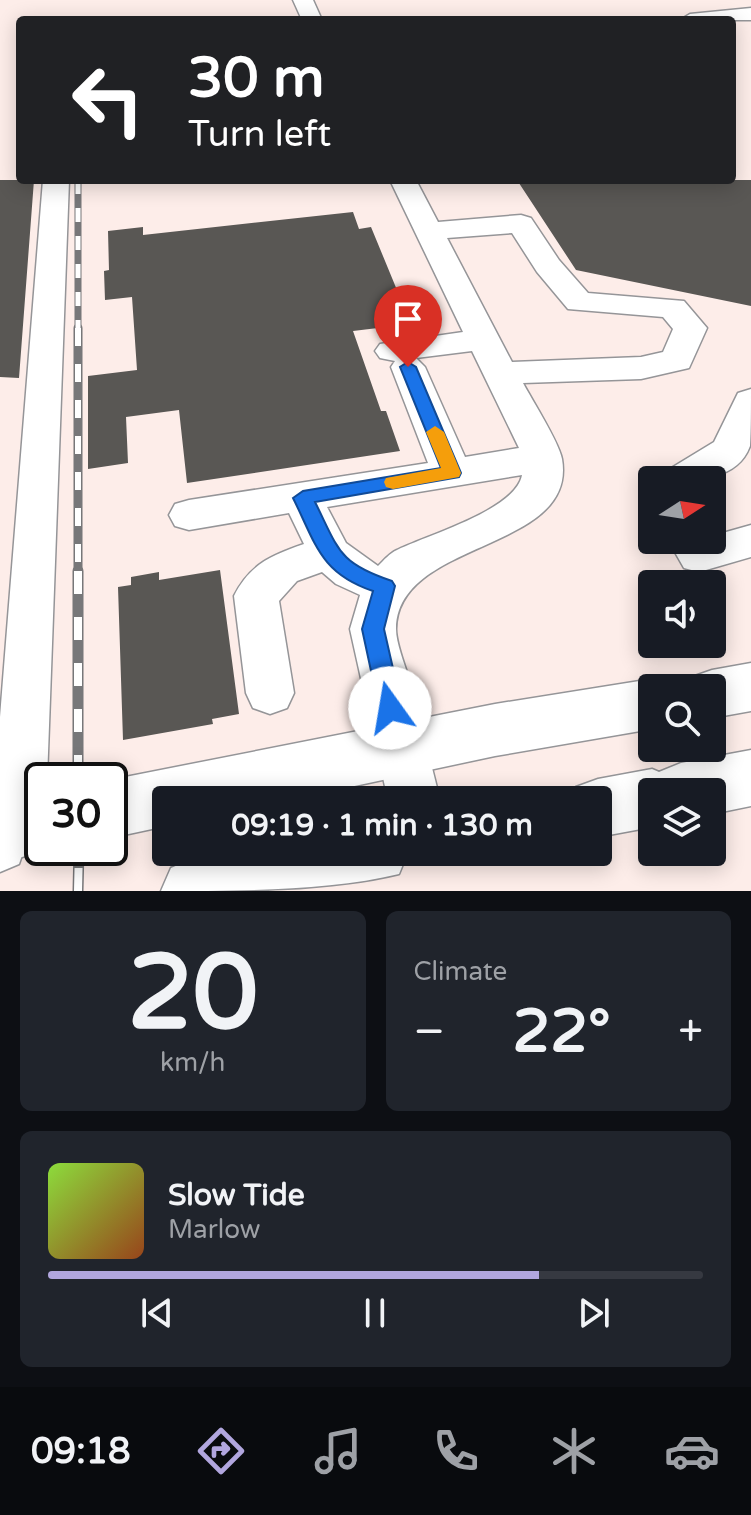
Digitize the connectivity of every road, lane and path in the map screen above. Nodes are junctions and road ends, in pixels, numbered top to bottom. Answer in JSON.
{"nodes":[{"id":1,"x":751,"y":14,"type":"edge"},
{"id":2,"x":731,"y":16,"type":"edge"},
{"id":3,"x":56,"y":184,"type":"edge"},
{"id":4,"x":405,"y":184,"type":"edge"},
{"id":5,"x":429,"y":231,"type":"junction"},
{"id":6,"x":483,"y":339,"type":"junction"},
{"id":7,"x":500,"y":373,"type":"junction"},
{"id":8,"x":751,"y":401,"type":"edge"},
{"id":9,"x":543,"y":458,"type":"junction"},
{"id":10,"x":704,"y":466,"type":"edge"},
{"id":11,"x":452,"y":473,"type":"junction"},
{"id":12,"x":303,"y":498,"type":"junction"},
{"id":13,"x":189,"y":515,"type":"dead end"},
{"id":14,"x":751,"y":541,"type":"edge"},
{"id":15,"x":726,"y":548,"type":"edge"},
{"id":16,"x":329,"y":552,"type":"junction"},
{"id":17,"x":385,"y":586,"type":"junction"},
{"id":18,"x":751,"y":687,"type":"edge"},
{"id":19,"x":726,"y":691,"type":"edge"},
{"id":20,"x":270,"y":693,"type":"dead end"},
{"id":21,"x":638,"y":708,"type":"edge"},
{"id":22,"x":407,"y":775,"type":"edge"},
{"id":23,"x":751,"y":778,"type":"edge"},
{"id":24,"x":726,"y":783,"type":"edge"},
{"id":25,"x":638,"y":801,"type":"edge"},
{"id":26,"x":612,"y":805,"type":"edge"},
{"id":27,"x":128,"y":807,"type":"edge"},
{"id":28,"x":11,"y":833,"type":"edge"},
{"id":29,"x":343,"y":866,"type":"edge"},
{"id":30,"x":315,"y":878,"type":"edge"},
{"id":31,"x":194,"y":891,"type":"edge"}],
"edges":[{"from":1,"to":2,"type":"street"},
{"from":3,"to":28,"type":"street"},
{"from":4,"to":5,"type":"street"},
{"from":5,"to":6,"type":"street"},
{"from":5,"to":7,"type":"street"},
{"from":6,"to":7,"type":"street"},
{"from":6,"to":11,"type":"street"},
{"from":7,"to":9,"type":"street"},
{"from":8,"to":10,"type":"street"},
{"from":9,"to":11,"type":"street"},
{"from":9,"to":17,"type":"street"},
{"from":11,"to":12,"type":"street"},
{"from":12,"to":13,"type":"street"},
{"from":12,"to":16,"type":"street"},
{"from":14,"to":15,"type":"street"},
{"from":16,"to":17,"type":"street"},
{"from":16,"to":20,"type":"street"},
{"from":17,"to":22,"type":"street"},
{"from":18,"to":19,"type":"main road"},
{"from":21,"to":22,"type":"main road"},
{"from":22,"to":27,"type":"main road"},
{"from":23,"to":24,"type":"main road"},
{"from":25,"to":26,"type":"main road"},
{"from":29,"to":30,"type":"main road"},
{"from":30,"to":31,"type":"main road"}]}
